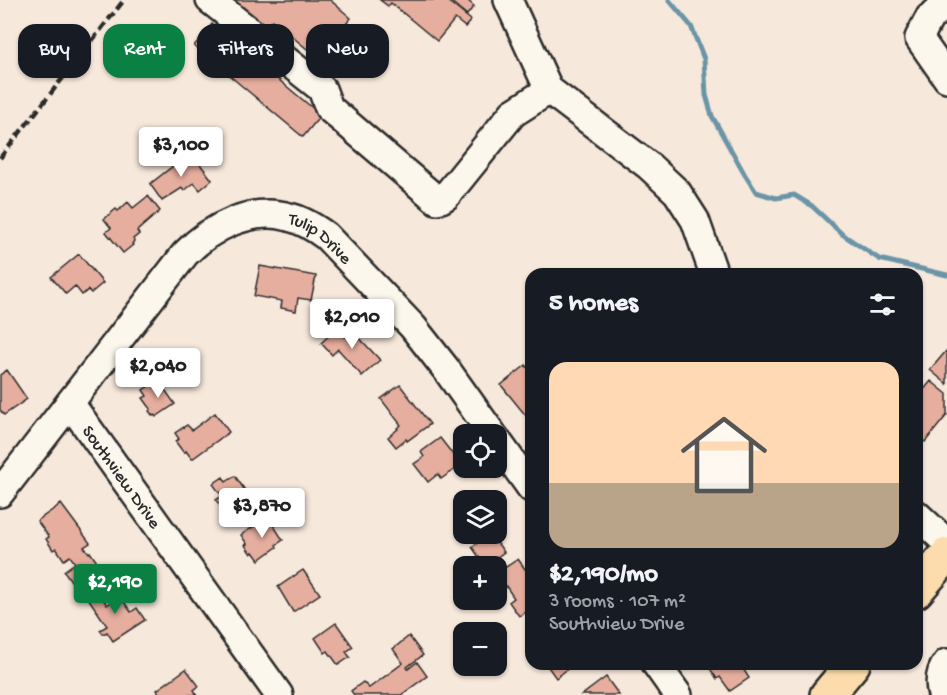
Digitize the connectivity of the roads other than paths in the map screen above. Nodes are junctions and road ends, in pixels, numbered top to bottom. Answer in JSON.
{"nodes":[{"id":1,"x":210,"y":0,"type":"edge"},
{"id":2,"x":508,"y":0,"type":"edge"},
{"id":3,"x":947,"y":5,"type":"edge"},
{"id":4,"x":947,"y":78,"type":"edge"},
{"id":5,"x":549,"y":90,"type":"junction"},
{"id":6,"x":712,"y":268,"type":"edge"},
{"id":7,"x":70,"y":403,"type":"junction"},
{"id":8,"x":485,"y":424,"type":"edge"},
{"id":9,"x":507,"y":454,"type":"edge"},
{"id":10,"x":525,"y":480,"type":"edge"},
{"id":11,"x":0,"y":493,"type":"edge"},
{"id":12,"x":923,"y":521,"type":"edge"},
{"id":13,"x":947,"y":543,"type":"edge"},
{"id":14,"x":947,"y":555,"type":"edge"},
{"id":15,"x":923,"y":583,"type":"edge"},
{"id":16,"x":947,"y":663,"type":"edge"},
{"id":17,"x":660,"y":670,"type":"edge"},
{"id":18,"x":848,"y":670,"type":"edge"},
{"id":19,"x":279,"y":695,"type":"edge"},
{"id":20,"x":678,"y":695,"type":"edge"},
{"id":21,"x":827,"y":695,"type":"edge"},
{"id":22,"x":942,"y":695,"type":"edge"}],
"edges":[{"from":1,"to":5,"type":"street"},
{"from":2,"to":5,"type":"street"},
{"from":3,"to":4,"type":"street"},
{"from":5,"to":6,"type":"street"},
{"from":7,"to":8,"type":"street","name":"Tulip Drive"},
{"from":7,"to":11,"type":"street","name":"Tulip Drive"},
{"from":7,"to":19,"type":"street","name":"Southview Drive"},
{"from":9,"to":10,"type":"street"},
{"from":12,"to":13,"type":"street"},
{"from":14,"to":15,"type":"main road"},
{"from":16,"to":22,"type":"street"},
{"from":17,"to":20,"type":"street"},
{"from":18,"to":21,"type":"main road"}]}
